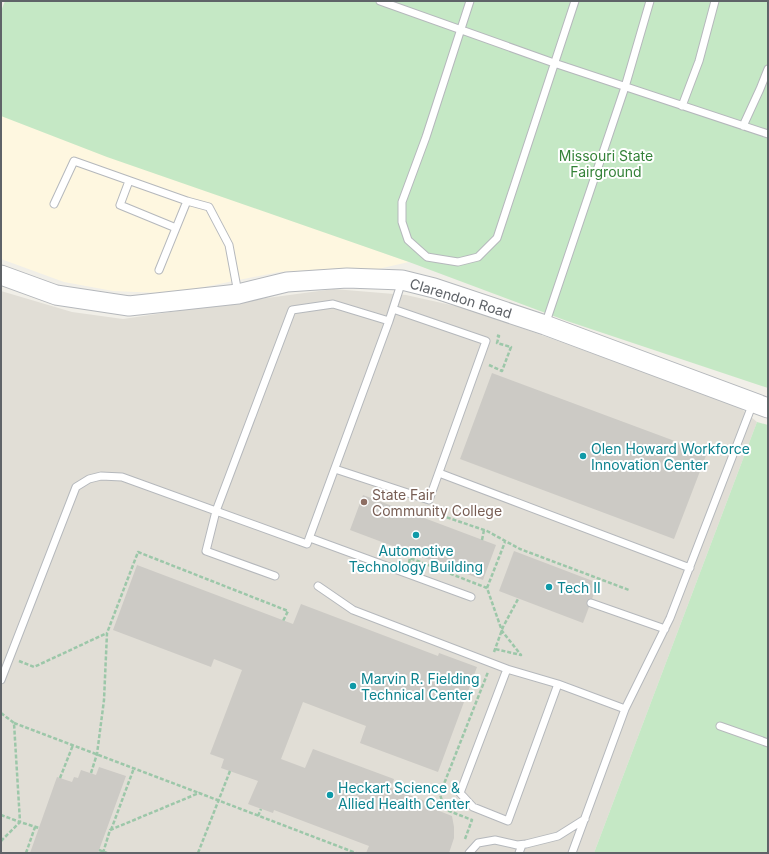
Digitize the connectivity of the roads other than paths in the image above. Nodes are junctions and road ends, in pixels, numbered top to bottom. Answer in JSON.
{"nodes":[{"id":1,"x":380,"y":1,"type":"edge"},
{"id":2,"x":470,"y":1,"type":"edge"},
{"id":3,"x":575,"y":1,"type":"edge"},
{"id":4,"x":650,"y":1,"type":"edge"},
{"id":5,"x":715,"y":1,"type":"edge"},
{"id":6,"x":394,"y":3,"type":"edge"},
{"id":7,"x":460,"y":30,"type":"junction"},
{"id":8,"x":554,"y":63,"type":"junction"},
{"id":9,"x":768,"y":69,"type":"edge"},
{"id":10,"x":768,"y":85,"type":"edge"},
{"id":11,"x":625,"y":87,"type":"junction"},
{"id":12,"x":760,"y":89,"type":"junction"},
{"id":13,"x":682,"y":106,"type":"junction"},
{"id":14,"x":743,"y":126,"type":"junction"},
{"id":15,"x":768,"y":134,"type":"edge"},
{"id":16,"x":129,"y":181,"type":"junction"},
{"id":17,"x":187,"y":201,"type":"junction"},
{"id":18,"x":54,"y":204,"type":"dead end"},
{"id":19,"x":176,"y":228,"type":"junction"},
{"id":20,"x":159,"y":270,"type":"dead end"},
{"id":21,"x":1,"y":275,"type":"edge"},
{"id":22,"x":402,"y":280,"type":"junction"},
{"id":23,"x":238,"y":294,"type":"junction"},
{"id":24,"x":393,"y":309,"type":"junction"},
{"id":25,"x":389,"y":321,"type":"junction"},
{"id":26,"x":545,"y":325,"type":"junction"},
{"id":27,"x":761,"y":405,"type":"edge"},
{"id":28,"x":335,"y":469,"type":"junction"},
{"id":29,"x":439,"y":473,"type":"junction"},
{"id":30,"x":216,"y":511,"type":"junction"},
{"id":31,"x":310,"y":538,"type":"junction"},
{"id":32,"x":690,"y":568,"type":"junction"},
{"id":33,"x":274,"y":576,"type":"dead end"},
{"id":34,"x":318,"y":586,"type":"dead end"},
{"id":35,"x":472,"y":597,"type":"dead end"},
{"id":36,"x":591,"y":603,"type":"dead end"},
{"id":37,"x":665,"y":629,"type":"junction"},
{"id":38,"x":507,"y":669,"type":"junction"},
{"id":39,"x":1,"y":680,"type":"edge"},
{"id":40,"x":558,"y":684,"type":"junction"},
{"id":41,"x":625,"y":709,"type":"junction"},
{"id":42,"x":720,"y":726,"type":"dead end"},
{"id":43,"x":768,"y":743,"type":"edge"},
{"id":44,"x":585,"y":819,"type":"junction"},
{"id":45,"x":522,"y":844,"type":"junction"},
{"id":46,"x":469,"y":853,"type":"edge"},
{"id":47,"x":518,"y":853,"type":"edge"},
{"id":48,"x":572,"y":853,"type":"edge"}],
"edges":[{"from":1,"to":6,"type":"lane"},
{"from":2,"to":7,"type":"lane"},
{"from":3,"to":8,"type":"lane"},
{"from":4,"to":11,"type":"lane"},
{"from":5,"to":13,"type":"lane"},
{"from":6,"to":7,"type":"lane"},
{"from":7,"to":8,"type":"lane"},
{"from":7,"to":8,"type":"lane"},
{"from":8,"to":11,"type":"lane"},
{"from":9,"to":12,"type":"lane"},
{"from":10,"to":12,"type":"lane"},
{"from":11,"to":13,"type":"lane"},
{"from":11,"to":26,"type":"lane"},
{"from":12,"to":14,"type":"lane"},
{"from":13,"to":14,"type":"lane"},
{"from":14,"to":15,"type":"lane"},
{"from":16,"to":17,"type":"lane"},
{"from":16,"to":18,"type":"lane"},
{"from":16,"to":19,"type":"lane"},
{"from":17,"to":19,"type":"lane"},
{"from":17,"to":23,"type":"lane"},
{"from":19,"to":20,"type":"lane"},
{"from":21,"to":23,"type":"street","name":"Clarendon Road"},
{"from":22,"to":23,"type":"street","name":"Clarendon Road"},
{"from":22,"to":24,"type":"lane"},
{"from":22,"to":26,"type":"street","name":"Clarendon Road"},
{"from":24,"to":25,"type":"lane"},
{"from":24,"to":29,"type":"lane"},
{"from":25,"to":28,"type":"lane"},
{"from":25,"to":30,"type":"lane"},
{"from":26,"to":27,"type":"street","name":"Clarendon Road"},
{"from":27,"to":32,"type":"lane"},
{"from":28,"to":29,"type":"lane"},
{"from":28,"to":31,"type":"lane"},
{"from":29,"to":32,"type":"lane"},
{"from":30,"to":31,"type":"lane"},
{"from":30,"to":33,"type":"lane"},
{"from":30,"to":39,"type":"lane"},
{"from":31,"to":35,"type":"lane"},
{"from":32,"to":37,"type":"lane"},
{"from":34,"to":38,"type":"lane"},
{"from":36,"to":37,"type":"lane"},
{"from":37,"to":41,"type":"lane"},
{"from":38,"to":40,"type":"lane"},
{"from":38,"to":40,"type":"lane"},
{"from":40,"to":41,"type":"lane"},
{"from":41,"to":44,"type":"lane"},
{"from":42,"to":43,"type":"lane"},
{"from":44,"to":45,"type":"lane"},
{"from":44,"to":48,"type":"lane"},
{"from":45,"to":46,"type":"lane"},
{"from":45,"to":47,"type":"lane"}]}
